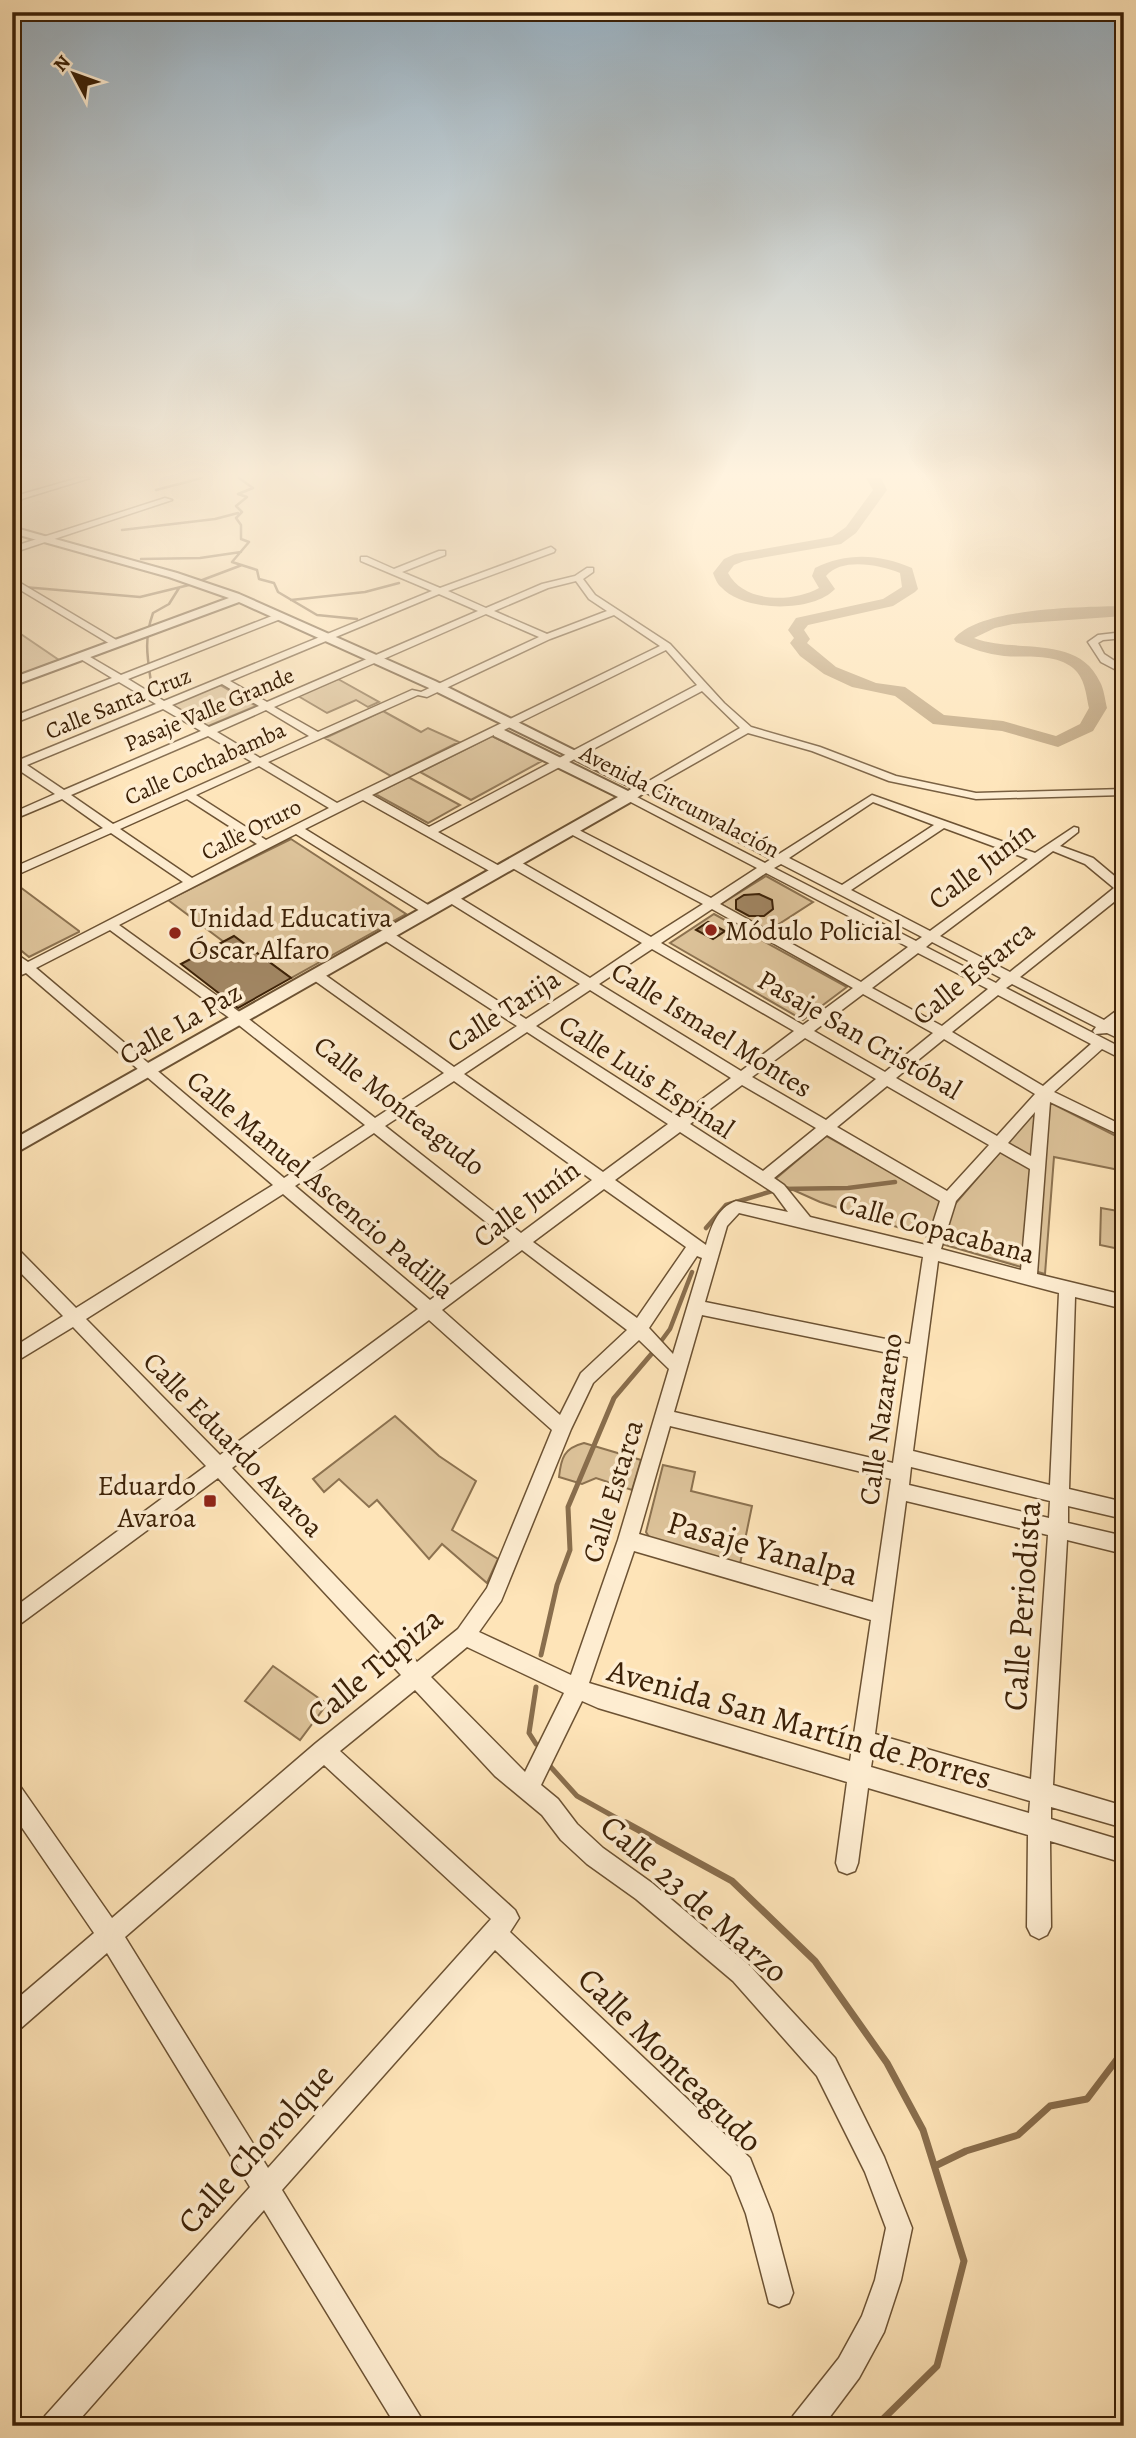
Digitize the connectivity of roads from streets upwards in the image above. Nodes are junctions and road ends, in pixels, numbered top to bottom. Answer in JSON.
{"nodes":[{"id":1,"x":30,"y":592,"type":"edge"},
{"id":2,"x":217,"y":592,"type":"edge"},
{"id":3,"x":438,"y":592,"type":"edge"},
{"id":4,"x":442,"y":592,"type":"edge"},
{"id":5,"x":533,"y":592,"type":"edge"},
{"id":6,"x":576,"y":592,"type":"edge"},
{"id":7,"x":587,"y":592,"type":"edge"},
{"id":8,"x":233,"y":600,"type":"junction"},
{"id":9,"x":596,"y":600,"type":"junction"},
{"id":10,"x":614,"y":611,"type":"junction"},
{"id":11,"x":484,"y":612,"type":"junction"},
{"id":12,"x":274,"y":619,"type":"junction"},
{"id":13,"x":1124,"y":635,"type":"edge"},
{"id":14,"x":547,"y":637,"type":"junction"},
{"id":15,"x":329,"y":638,"type":"junction"},
{"id":16,"x":115,"y":643,"type":"junction"},
{"id":17,"x":316,"y":643,"type":"junction"},
{"id":18,"x":667,"y":646,"type":"junction"},
{"id":19,"x":82,"y":656,"type":"junction"},
{"id":20,"x":377,"y":659,"type":"junction"},
{"id":21,"x":362,"y":666,"type":"junction"},
{"id":22,"x":1124,"y":671,"type":"edge"},
{"id":23,"x":118,"y":679,"type":"junction"},
{"id":24,"x":223,"y":681,"type":"junction"},
{"id":25,"x":12,"y":682,"type":"edge"},
{"id":26,"x":703,"y":686,"type":"junction"},
{"id":27,"x":428,"y":694,"type":"junction"},
{"id":28,"x":687,"y":694,"type":"junction"},
{"id":29,"x":163,"y":705,"type":"junction"},
{"id":30,"x":267,"y":707,"type":"junction"},
{"id":31,"x":731,"y":715,"type":"junction"},
{"id":32,"x":12,"y":720,"type":"edge"},
{"id":33,"x":510,"y":723,"type":"junction"},
{"id":34,"x":489,"y":728,"type":"junction"},
{"id":35,"x":747,"y":729,"type":"junction"},
{"id":36,"x":207,"y":732,"type":"junction"},
{"id":37,"x":317,"y":736,"type":"junction"},
{"id":38,"x":574,"y":754,"type":"junction"},
{"id":39,"x":258,"y":762,"type":"junction"},
{"id":40,"x":560,"y":762,"type":"junction"},
{"id":41,"x":14,"y":764,"type":"edge"},
{"id":42,"x":643,"y":788,"type":"junction"},
{"id":43,"x":1124,"y":792,"type":"edge"},
{"id":44,"x":187,"y":794,"type":"junction"},
{"id":45,"x":62,"y":795,"type":"junction"},
{"id":46,"x":363,"y":795,"type":"junction"},
{"id":47,"x":629,"y":797,"type":"junction"},
{"id":48,"x":337,"y":808,"type":"junction"},
{"id":49,"x":12,"y":817,"type":"edge"},
{"id":50,"x":943,"y":824,"type":"junction"},
{"id":51,"x":110,"y":828,"type":"junction"},
{"id":52,"x":297,"y":830,"type":"junction"},
{"id":53,"x":571,"y":830,"type":"junction"},
{"id":54,"x":1073,"y":830,"type":"dead end"},
{"id":55,"x":429,"y":832,"type":"junction"},
{"id":56,"x":266,"y":845,"type":"junction"},
{"id":57,"x":1052,"y":847,"type":"junction"},
{"id":58,"x":1037,"y":858,"type":"junction"},
{"id":59,"x":782,"y":859,"type":"junction"},
{"id":60,"x":513,"y":863,"type":"junction"},
{"id":61,"x":765,"y":869,"type":"junction"},
{"id":62,"x":499,"y":871,"type":"junction"},
{"id":63,"x":12,"y":873,"type":"edge"},
{"id":64,"x":192,"y":883,"type":"junction"},
{"id":65,"x":1123,"y":889,"type":"edge"},
{"id":66,"x":843,"y":890,"type":"junction"},
{"id":67,"x":451,"y":898,"type":"junction"},
{"id":68,"x":712,"y":904,"type":"junction"},
{"id":69,"x":429,"y":911,"type":"junction"},
{"id":70,"x":110,"y":924,"type":"junction"},
{"id":71,"x":386,"y":935,"type":"junction"},
{"id":72,"x":933,"y":936,"type":"junction"},
{"id":73,"x":653,"y":943,"type":"junction"},
{"id":74,"x":916,"y":948,"type":"junction"},
{"id":75,"x":12,"y":955,"type":"edge"},
{"id":76,"x":19,"y":971,"type":"edge"},
{"id":77,"x":316,"y":975,"type":"junction"},
{"id":78,"x":1012,"y":977,"type":"junction"},
{"id":79,"x":591,"y":984,"type":"junction"},
{"id":80,"x":862,"y":988,"type":"junction"},
{"id":81,"x":996,"y":990,"type":"junction"},
{"id":82,"x":1124,"y":1009,"type":"edge"},
{"id":83,"x":240,"y":1018,"type":"junction"},
{"id":84,"x":527,"y":1026,"type":"junction"},
{"id":85,"x":1105,"y":1026,"type":"junction"},
{"id":86,"x":805,"y":1031,"type":"junction"},
{"id":87,"x":943,"y":1033,"type":"junction"},
{"id":88,"x":1124,"y":1035,"type":"edge"},
{"id":89,"x":1095,"y":1042,"type":"junction"},
{"id":90,"x":1124,"y":1055,"type":"edge"},
{"id":91,"x":148,"y":1071,"type":"junction"},
{"id":92,"x":454,"y":1074,"type":"junction"},
{"id":93,"x":742,"y":1078,"type":"junction"},
{"id":94,"x":887,"y":1079,"type":"junction"},
{"id":95,"x":1044,"y":1093,"type":"junction"},
{"id":96,"x":678,"y":1125,"type":"junction"},
{"id":97,"x":374,"y":1126,"type":"junction"},
{"id":98,"x":826,"y":1128,"type":"junction"},
{"id":99,"x":1124,"y":1132,"type":"edge"},
{"id":100,"x":1000,"y":1143,"type":"junction"},
{"id":101,"x":12,"y":1148,"type":"edge"},
{"id":102,"x":1037,"y":1166,"type":"junction"},
{"id":103,"x":762,"y":1180,"type":"junction"},
{"id":104,"x":604,"y":1181,"type":"junction"},
{"id":105,"x":285,"y":1185,"type":"junction"},
{"id":106,"x":949,"y":1199,"type":"junction"},
{"id":107,"x":736,"y":1207,"type":"joint"},
{"id":108,"x":804,"y":1220,"type":"junction"},
{"id":109,"x":522,"y":1241,"type":"junction"},
{"id":110,"x":703,"y":1252,"type":"junction"},
{"id":111,"x":12,"y":1253,"type":"edge"},
{"id":112,"x":931,"y":1255,"type":"junction"},
{"id":113,"x":1028,"y":1280,"type":"junction"},
{"id":114,"x":1067,"y":1289,"type":"junction"},
{"id":115,"x":1124,"y":1301,"type":"edge"},
{"id":116,"x":697,"y":1307,"type":"junction"},
{"id":117,"x":430,"y":1310,"type":"junction"},
{"id":118,"x":73,"y":1319,"type":"junction"},
{"id":119,"x":639,"y":1329,"type":"junction"},
{"id":120,"x":917,"y":1352,"type":"junction"},
{"id":121,"x":12,"y":1357,"type":"edge"},
{"id":122,"x":679,"y":1367,"type":"junction"},
{"id":123,"x":664,"y":1417,"type":"junction"},
{"id":124,"x":562,"y":1428,"type":"junction"},
{"id":125,"x":219,"y":1467,"type":"junction"},
{"id":126,"x":902,"y":1474,"type":"junction"},
{"id":127,"x":1060,"y":1495,"type":"junction"},
{"id":128,"x":1124,"y":1511,"type":"edge"},
{"id":129,"x":1059,"y":1529,"type":"junction"},
{"id":130,"x":628,"y":1540,"type":"junction"},
{"id":131,"x":1124,"y":1545,"type":"edge"},
{"id":132,"x":881,"y":1614,"type":"junction"},
{"id":133,"x":12,"y":1621,"type":"edge"},
{"id":134,"x":465,"y":1636,"type":"junction"},
{"id":135,"x":415,"y":1675,"type":"junction"},
{"id":136,"x":577,"y":1689,"type":"junction"},
{"id":137,"x":865,"y":1742,"type":"junction"},
{"id":138,"x":324,"y":1751,"type":"junction"},
{"id":139,"x":860,"y":1773,"type":"junction"},
{"id":140,"x":529,"y":1788,"type":"junction"},
{"id":141,"x":12,"y":1794,"type":"edge"},
{"id":142,"x":1041,"y":1795,"type":"junction"},
{"id":143,"x":1124,"y":1817,"type":"edge"},
{"id":144,"x":1039,"y":1827,"type":"junction"},
{"id":145,"x":1124,"y":1852,"type":"edge"},
{"id":146,"x":847,"y":1863,"type":"dead end"},
{"id":147,"x":501,"y":1925,"type":"junction"},
{"id":148,"x":1039,"y":1927,"type":"dead end"},
{"id":149,"x":111,"y":1937,"type":"junction"},
{"id":150,"x":12,"y":2019,"type":"edge"},
{"id":151,"x":266,"y":2188,"type":"junction"},
{"id":152,"x":779,"y":2293,"type":"dead end"},
{"id":153,"x":55,"y":2426,"type":"edge"},
{"id":154,"x":412,"y":2426,"type":"edge"},
{"id":155,"x":803,"y":2426,"type":"edge"}],
"edges":[{"from":1,"to":16,"type":"street"},
{"from":2,"to":8,"type":"street","name":"Avenida Circunvalación"},
{"from":3,"to":15,"type":"street","name":"Calle Santa Cruz"},
{"from":4,"to":11,"type":"street"},
{"from":5,"to":11,"type":"street","name":"Pasaje Valle Grande"},
{"from":6,"to":9,"type":"street"},
{"from":7,"to":9,"type":"street"},
{"from":8,"to":12,"type":"street","name":"Avenida Circunvalación"},
{"from":8,"to":16,"type":"street"},
{"from":9,"to":10,"type":"street"},
{"from":10,"to":14,"type":"street","name":"Calle Cochabamba"},
{"from":10,"to":18,"type":"street"},
{"from":11,"to":14,"type":"street"},
{"from":11,"to":20,"type":"street","name":"Pasaje Valle Grande"},
{"from":12,"to":15,"type":"street","name":"Avenida Circunvalación"},
{"from":12,"to":17,"type":"street","name":"Avenida Circunvalación"},
{"from":12,"to":23,"type":"street"},
{"from":13,"to":22,"type":"street"},
{"from":14,"to":27,"type":"street","name":"Calle Cochabamba"},
{"from":15,"to":17,"type":"street","name":"Calle Santa Cruz"},
{"from":15,"to":20,"type":"street","name":"Avenida Circunvalación"},
{"from":16,"to":19,"type":"street"},
{"from":17,"to":21,"type":"street","name":"Avenida Circunvalación"},
{"from":17,"to":24,"type":"street","name":"Calle Santa Cruz"},
{"from":18,"to":26,"type":"street"},
{"from":18,"to":33,"type":"street","name":"Calle Oruro"},
{"from":19,"to":23,"type":"street"},
{"from":19,"to":25,"type":"street"},
{"from":20,"to":21,"type":"street","name":"Pasaje Valle Grande"},
{"from":20,"to":27,"type":"street","name":"Avenida Circunvalación"},
{"from":21,"to":27,"type":"street","name":"Avenida Circunvalación"},
{"from":21,"to":30,"type":"street","name":"Pasaje Valle Grande"},
{"from":23,"to":29,"type":"street"},
{"from":23,"to":32,"type":"street"},
{"from":24,"to":29,"type":"street","name":"Calle Santa Cruz"},
{"from":24,"to":30,"type":"street"},
{"from":26,"to":28,"type":"street"},
{"from":26,"to":31,"type":"street"},
{"from":27,"to":33,"type":"street","name":"Avenida Circunvalación"},
{"from":27,"to":37,"type":"street","name":"Calle Cochabamba"},
{"from":28,"to":31,"type":"street"},
{"from":28,"to":38,"type":"street"},
{"from":29,"to":36,"type":"street"},
{"from":29,"to":41,"type":"street","name":"Calle Santa Cruz"},
{"from":30,"to":36,"type":"street","name":"Pasaje Valle Grande"},
{"from":30,"to":37,"type":"street"},
{"from":31,"to":35,"type":"street"},
{"from":33,"to":34,"type":"street","name":"Calle Oruro"},
{"from":33,"to":38,"type":"street","name":"Avenida Circunvalación"},
{"from":34,"to":40,"type":"street","name":"Avenida Circunvalación"},
{"from":34,"to":46,"type":"street","name":"Calle Oruro"},
{"from":35,"to":42,"type":"street"},
{"from":35,"to":43,"type":"street"},
{"from":36,"to":39,"type":"street"},
{"from":36,"to":45,"type":"street","name":"Pasaje Valle Grande"},
{"from":37,"to":39,"type":"street","name":"Calle Cochabamba"},
{"from":38,"to":40,"type":"street"},
{"from":38,"to":42,"type":"street","name":"Avenida Circunvalación"},
{"from":39,"to":44,"type":"street","name":"Calle Cochabamba"},
{"from":39,"to":48,"type":"street"},
{"from":40,"to":47,"type":"street","name":"Avenida Circunvalación"},
{"from":40,"to":55,"type":"street"},
{"from":41,"to":45,"type":"street"},
{"from":42,"to":47,"type":"street","name":"Calle La Paz"},
{"from":42,"to":59,"type":"street","name":"Avenida Circunvalación"},
{"from":44,"to":51,"type":"street","name":"Calle Cochabamba"},
{"from":44,"to":56,"type":"street"},
{"from":45,"to":49,"type":"street","name":"Pasaje Valle Grande"},
{"from":45,"to":51,"type":"street"},
{"from":46,"to":48,"type":"street","name":"Calle Oruro"},
{"from":46,"to":55,"type":"street"},
{"from":47,"to":53,"type":"street","name":"Calle La Paz"},
{"from":47,"to":61,"type":"street","name":"Avenida Circunvalación"},
{"from":48,"to":52,"type":"street","name":"Calle Oruro"},
{"from":50,"to":58,"type":"street","name":"Calle Tarija"},
{"from":50,"to":59,"type":"street","name":"Calle Tarija"},
{"from":50,"to":66,"type":"street"},
{"from":51,"to":63,"type":"street","name":"Calle Cochabamba"},
{"from":51,"to":64,"type":"street"},
{"from":52,"to":56,"type":"street","name":"Calle Oruro"},
{"from":52,"to":69,"type":"street"},
{"from":53,"to":60,"type":"street","name":"Calle La Paz"},
{"from":53,"to":68,"type":"street"},
{"from":54,"to":57,"type":"street","name":"Calle Junín"},
{"from":55,"to":62,"type":"street"},
{"from":56,"to":64,"type":"street","name":"Calle Oruro"},
{"from":57,"to":58,"type":"street","name":"Calle Junín"},
{"from":57,"to":65,"type":"street"},
{"from":58,"to":72,"type":"street","name":"Calle Junín"},
{"from":59,"to":61,"type":"street","name":"Calle Tarija"},
{"from":59,"to":66,"type":"street","name":"Avenida Circunvalación"},
{"from":60,"to":62,"type":"street","name":"Calle La Paz"},
{"from":60,"to":73,"type":"street","name":"Pasaje San Cristóbal"},
{"from":61,"to":68,"type":"street","name":"Calle Tarija"},
{"from":61,"to":74,"type":"street","name":"Avenida Circunvalación"},
{"from":62,"to":67,"type":"street","name":"Calle La Paz"},
{"from":64,"to":70,"type":"street","name":"Calle Oruro"},
{"from":65,"to":78,"type":"street","name":"Calle Estarca"},
{"from":66,"to":72,"type":"street","name":"Avenida Circunvalación"},
{"from":67,"to":69,"type":"street","name":"Calle La Paz"},
{"from":67,"to":79,"type":"street","name":"Calle Ismael Montes"},
{"from":68,"to":73,"type":"street","name":"Calle Tarija"},
{"from":68,"to":80,"type":"street"},
{"from":69,"to":71,"type":"street","name":"Calle La Paz"},
{"from":70,"to":76,"type":"street","name":"Calle Oruro"},
{"from":70,"to":83,"type":"street","name":"Calle Monteagudo"},
{"from":71,"to":77,"type":"street","name":"Calle La Paz"},
{"from":71,"to":84,"type":"street","name":"Calle Luis Espinal"},
{"from":72,"to":74,"type":"street","name":"Calle Junín"},
{"from":72,"to":78,"type":"street","name":"Avenida Circunvalación"},
{"from":73,"to":79,"type":"street","name":"Calle Tarija"},
{"from":73,"to":86,"type":"street","name":"Pasaje San Cristóbal"},
{"from":74,"to":80,"type":"street","name":"Calle Junín"},
{"from":74,"to":81,"type":"street","name":"Avenida Circunvalación"},
{"from":75,"to":76,"type":"street","name":"Calle Manuel Ascencio Padilla"},
{"from":76,"to":91,"type":"street","name":"Calle Manuel Ascencio Padilla"},
{"from":77,"to":83,"type":"street","name":"Calle La Paz"},
{"from":77,"to":92,"type":"street"},
{"from":78,"to":81,"type":"street","name":"Calle Estarca"},
{"from":78,"to":85,"type":"street","name":"Avenida Circunvalación"},
{"from":79,"to":84,"type":"street","name":"Calle Tarija"},
{"from":79,"to":93,"type":"street","name":"Calle Ismael Montes"},
{"from":80,"to":86,"type":"street","name":"Calle Junín"},
{"from":80,"to":87,"type":"street"},
{"from":81,"to":87,"type":"street","name":"Calle Estarca"},
{"from":81,"to":89,"type":"street","name":"Avenida Circunvalación"},
{"from":82,"to":85,"type":"street","name":"Calle Nazareno"},
{"from":83,"to":91,"type":"street","name":"Calle La Paz"},
{"from":83,"to":97,"type":"street","name":"Calle Monteagudo"},
{"from":84,"to":92,"type":"street","name":"Calle Tarija"},
{"from":84,"to":96,"type":"street","name":"Calle Luis Espinal"},
{"from":85,"to":88,"type":"street","name":"Avenida Circunvalación"},
{"from":85,"to":89,"type":"street","name":"Calle Nazareno"},
{"from":86,"to":93,"type":"street","name":"Calle Junín"},
{"from":86,"to":94,"type":"street","name":"Pasaje San Cristóbal"},
{"from":87,"to":94,"type":"street","name":"Calle Estarca"},
{"from":87,"to":95,"type":"street"},
{"from":89,"to":90,"type":"street","name":"Avenida Circunvalación"},
{"from":89,"to":95,"type":"street","name":"Calle Nazareno"},
{"from":91,"to":101,"type":"street","name":"Calle La Paz"},
{"from":91,"to":105,"type":"street","name":"Calle Manuel Ascencio Padilla"},
{"from":92,"to":97,"type":"street","name":"Calle Tarija"},
{"from":92,"to":104,"type":"street"},
{"from":93,"to":96,"type":"street","name":"Calle Junín"},
{"from":93,"to":98,"type":"street","name":"Calle Ismael Montes"},
{"from":94,"to":98,"type":"street","name":"Calle Estarca"},
{"from":94,"to":100,"type":"street","name":"Pasaje San Cristóbal"},
{"from":95,"to":99,"type":"street"},
{"from":95,"to":100,"type":"street","name":"Calle Nazareno"},
{"from":95,"to":102,"type":"street"},
{"from":96,"to":103,"type":"street","name":"Calle Luis Espinal"},
{"from":96,"to":104,"type":"street","name":"Calle Junín"},
{"from":97,"to":105,"type":"street","name":"Calle Tarija"},
{"from":97,"to":109,"type":"street","name":"Calle Monteagudo"},
{"from":98,"to":103,"type":"street","name":"Calle Estarca"},
{"from":98,"to":106,"type":"street","name":"Calle Ismael Montes"},
{"from":100,"to":102,"type":"street","name":"Pasaje San Cristóbal"},
{"from":100,"to":106,"type":"street","name":"Calle Nazareno"},
{"from":102,"to":113,"type":"street"},
{"from":103,"to":108,"type":"street","name":"Calle Luis Espinal"},
{"from":104,"to":109,"type":"street","name":"Calle Junín"},
{"from":104,"to":110,"type":"street"},
{"from":105,"to":117,"type":"street","name":"Calle Manuel Ascencio Padilla"},
{"from":105,"to":118,"type":"street","name":"Calle Tarija"},
{"from":106,"to":112,"type":"street","name":"Calle Nazareno"},
{"from":107,"to":108,"type":"street","name":"Calle Copacabana"},
{"from":107,"to":110,"type":"street","name":"Calle Estarca"},
{"from":108,"to":112,"type":"street","name":"Calle Copacabana"},
{"from":109,"to":117,"type":"street","name":"Calle Junín"},
{"from":109,"to":119,"type":"street","name":"Calle Monteagudo"},
{"from":110,"to":116,"type":"street","name":"Calle Estarca"},
{"from":110,"to":119,"type":"street","name":"Calle Tupiza"},
{"from":111,"to":118,"type":"street","name":"Calle Eduardo Avaroa"},
{"from":112,"to":113,"type":"street","name":"Calle Copacabana"},
{"from":112,"to":120,"type":"street","name":"Calle Nazareno"},
{"from":113,"to":114,"type":"street","name":"Calle Copacabana"},
{"from":114,"to":115,"type":"street","name":"Calle Copacabana"},
{"from":114,"to":127,"type":"street","name":"Calle Periodista"},
{"from":116,"to":120,"type":"street"},
{"from":116,"to":122,"type":"street","name":"Calle Estarca"},
{"from":117,"to":124,"type":"street","name":"Calle Manuel Ascencio Padilla"},
{"from":117,"to":125,"type":"street","name":"Calle Junín"},
{"from":118,"to":121,"type":"street","name":"Calle Tarija"},
{"from":118,"to":125,"type":"street","name":"Calle Eduardo Avaroa"},
{"from":119,"to":122,"type":"street","name":"Calle Monteagudo"},
{"from":119,"to":124,"type":"street","name":"Calle Tupiza"},
{"from":120,"to":126,"type":"street","name":"Calle Nazareno"},
{"from":122,"to":123,"type":"street","name":"Calle Estarca"},
{"from":123,"to":126,"type":"street"},
{"from":123,"to":130,"type":"street","name":"Calle Estarca"},
{"from":124,"to":134,"type":"street","name":"Calle Tupiza"},
{"from":125,"to":133,"type":"street","name":"Calle Junín"},
{"from":125,"to":135,"type":"street","name":"Calle Eduardo Avaroa"},
{"from":126,"to":127,"type":"street"},
{"from":126,"to":129,"type":"street"},
{"from":126,"to":132,"type":"street","name":"Calle Nazareno"},
{"from":127,"to":128,"type":"street"},
{"from":127,"to":129,"type":"street","name":"Calle Periodista"},
{"from":129,"to":131,"type":"street"},
{"from":129,"to":142,"type":"street","name":"Calle Periodista"},
{"from":130,"to":132,"type":"street","name":"Pasaje Yanalpa"},
{"from":130,"to":136,"type":"street","name":"Calle Estarca"},
{"from":132,"to":137,"type":"street","name":"Calle Nazareno"},
{"from":134,"to":135,"type":"street","name":"Calle Tupiza"},
{"from":134,"to":136,"type":"street","name":"Avenida San Martín de Porres"},
{"from":135,"to":138,"type":"street","name":"Calle Tupiza"},
{"from":135,"to":140,"type":"street","name":"Calle 23 de Marzo"},
{"from":136,"to":139,"type":"street","name":"Avenida San Martín de Porres"},
{"from":136,"to":140,"type":"street","name":"Calle Estarca"},
{"from":137,"to":139,"type":"street","name":"Calle Nazareno"},
{"from":137,"to":142,"type":"street","name":"Avenida San Martín de Porres"},
{"from":138,"to":147,"type":"street","name":"Calle Monteagudo"},
{"from":138,"to":149,"type":"street","name":"Calle Tupiza"},
{"from":139,"to":144,"type":"street","name":"Avenida San Martín de Porres"},
{"from":139,"to":146,"type":"street","name":"Calle Nazareno"},
{"from":140,"to":155,"type":"street","name":"Calle 23 de Marzo"},
{"from":141,"to":149,"type":"street"},
{"from":142,"to":143,"type":"street","name":"Avenida San Martín de Porres"},
{"from":142,"to":144,"type":"street","name":"Calle Periodista"},
{"from":144,"to":145,"type":"street","name":"Avenida San Martín de Porres"},
{"from":144,"to":148,"type":"street","name":"Calle Periodista"},
{"from":147,"to":151,"type":"street","name":"Calle Chorolque"},
{"from":147,"to":152,"type":"street","name":"Calle Monteagudo"},
{"from":149,"to":150,"type":"street","name":"Calle Tupiza"},
{"from":149,"to":151,"type":"street"},
{"from":151,"to":153,"type":"street","name":"Calle Chorolque"},
{"from":151,"to":154,"type":"street"}]}
